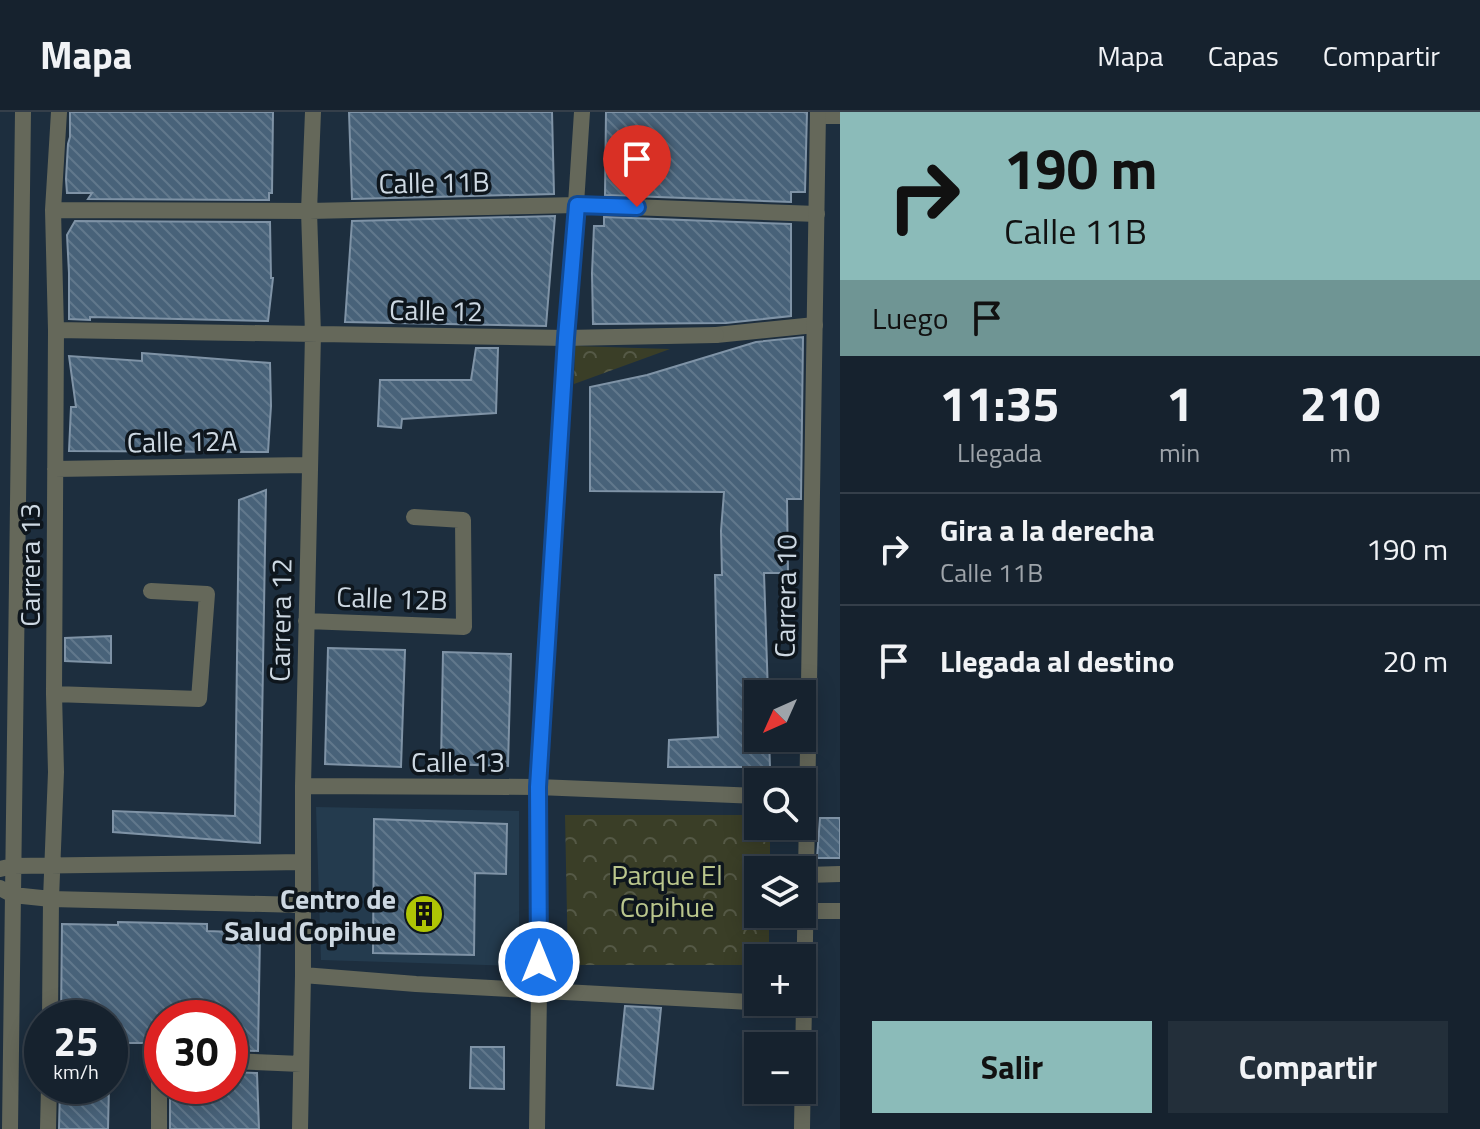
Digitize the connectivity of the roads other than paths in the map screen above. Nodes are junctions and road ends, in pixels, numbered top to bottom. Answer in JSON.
{"nodes":[{"id":1,"x":23,"y":112,"type":"edge"},
{"id":2,"x":59,"y":112,"type":"edge"},
{"id":3,"x":313,"y":112,"type":"edge"},
{"id":4,"x":582,"y":112,"type":"edge"},
{"id":5,"x":818,"y":114,"type":"edge"},
{"id":6,"x":840,"y":116,"type":"edge"},
{"id":7,"x":577,"y":205,"type":"junction"},
{"id":8,"x":53,"y":210,"type":"junction"},
{"id":9,"x":309,"y":211,"type":"junction"},
{"id":10,"x":817,"y":214,"type":"junction"},
{"id":11,"x":815,"y":325,"type":"junction"},
{"id":12,"x":56,"y":330,"type":"junction"},
{"id":13,"x":313,"y":334,"type":"junction"},
{"id":14,"x":566,"y":338,"type":"junction"},
{"id":15,"x":309,"y":465,"type":"junction"},
{"id":16,"x":55,"y":469,"type":"junction"},
{"id":17,"x":414,"y":517,"type":"dead end"},
{"id":18,"x":151,"y":591,"type":"dead end"},
{"id":19,"x":306,"y":621,"type":"junction"},
{"id":20,"x":54,"y":694,"type":"junction"},
{"id":21,"x":806,"y":768,"type":"edge"},
{"id":22,"x":303,"y":786,"type":"junction"},
{"id":23,"x":538,"y":787,"type":"junction"},
{"id":24,"x":744,"y":795,"type":"edge"},
{"id":25,"x":302,"y":862,"type":"junction"},
{"id":26,"x":53,"y":866,"type":"junction"},
{"id":27,"x":7,"y":868,"type":"edge"},
{"id":28,"x":840,"y":874,"type":"edge"},
{"id":29,"x":816,"y":875,"type":"edge"},
{"id":30,"x":6,"y":891,"type":"edge"},
{"id":31,"x":51,"y":899,"type":"junction"},
{"id":32,"x":302,"y":905,"type":"junction"},
{"id":33,"x":816,"y":911,"type":"edge"},
{"id":34,"x":840,"y":911,"type":"edge"},
{"id":35,"x":303,"y":975,"type":"junction"},
{"id":36,"x":539,"y":991,"type":"junction"},
{"id":37,"x":6,"y":994,"type":"edge"},
{"id":38,"x":50,"y":1000,"type":"edge"},
{"id":39,"x":744,"y":1002,"type":"edge"},
{"id":40,"x":804,"y":1016,"type":"edge"},
{"id":41,"x":248,"y":1062,"type":"edge"},
{"id":42,"x":301,"y":1064,"type":"junction"},
{"id":43,"x":49,"y":1104,"type":"edge"},
{"id":44,"x":160,"y":1104,"type":"edge"},
{"id":45,"x":7,"y":1122,"type":"edge"},
{"id":46,"x":48,"y":1129,"type":"edge"},
{"id":47,"x":159,"y":1129,"type":"edge"},
{"id":48,"x":300,"y":1129,"type":"edge"},
{"id":49,"x":537,"y":1129,"type":"edge"},
{"id":50,"x":802,"y":1129,"type":"edge"}],
"edges":[{"from":1,"to":27,"type":"street","name":"Carrera 13"},
{"from":2,"to":8,"type":"street","name":"Carrera 13"},
{"from":3,"to":9,"type":"street","name":"Carrera 12"},
{"from":4,"to":7,"type":"street"},
{"from":5,"to":6,"type":"street"},
{"from":5,"to":10,"type":"street","name":"Carrera 10"},
{"from":7,"to":9,"type":"street","name":"Calle 11B"},
{"from":7,"to":10,"type":"street","name":"Calle 11B"},
{"from":7,"to":14,"type":"street"},
{"from":8,"to":9,"type":"street","name":"Calle 11B"},
{"from":8,"to":12,"type":"street","name":"Carrera 13"},
{"from":9,"to":13,"type":"street","name":"Carrera 12"},
{"from":10,"to":11,"type":"street","name":"Carrera 10"},
{"from":11,"to":14,"type":"street","name":"Calle 12"},
{"from":11,"to":21,"type":"street","name":"Carrera 10"},
{"from":12,"to":13,"type":"street","name":"Calle 12"},
{"from":12,"to":16,"type":"street","name":"Carrera 13"},
{"from":13,"to":14,"type":"street","name":"Calle 12"},
{"from":13,"to":15,"type":"street","name":"Carrera 12"},
{"from":14,"to":23,"type":"street"},
{"from":15,"to":16,"type":"street","name":"Calle 12A"},
{"from":15,"to":19,"type":"street","name":"Carrera 12"},
{"from":16,"to":20,"type":"street","name":"Carrera 13"},
{"from":17,"to":19,"type":"street","name":"Calle 12B"},
{"from":18,"to":20,"type":"street"},
{"from":19,"to":22,"type":"street","name":"Carrera 12"},
{"from":20,"to":26,"type":"street","name":"Carrera 13"},
{"from":22,"to":23,"type":"street","name":"Calle 13"},
{"from":22,"to":25,"type":"street","name":"Carrera 12"},
{"from":23,"to":24,"type":"street","name":"Calle 13"},
{"from":23,"to":36,"type":"street"},
{"from":25,"to":26,"type":"street"},
{"from":25,"to":32,"type":"street","name":"Carrera 12"},
{"from":26,"to":27,"type":"street"},
{"from":26,"to":31,"type":"street","name":"Carrera 13"},
{"from":27,"to":30,"type":"street","name":"Carrera 13"},
{"from":28,"to":29,"type":"street"},
{"from":30,"to":31,"type":"street"},
{"from":30,"to":37,"type":"street","name":"Carrera 13"},
{"from":31,"to":32,"type":"street"},
{"from":31,"to":38,"type":"street","name":"Carrera 13"},
{"from":32,"to":35,"type":"street","name":"Carrera 12"},
{"from":33,"to":34,"type":"street"},
{"from":35,"to":36,"type":"street"},
{"from":35,"to":42,"type":"street","name":"Carrera 12"},
{"from":36,"to":39,"type":"street"},
{"from":36,"to":49,"type":"street"},
{"from":37,"to":45,"type":"street","name":"Carrera 13"},
{"from":40,"to":50,"type":"street","name":"Carrera 10"},
{"from":41,"to":42,"type":"street"},
{"from":42,"to":48,"type":"street","name":"Carrera 12"},
{"from":43,"to":46,"type":"street"},
{"from":44,"to":47,"type":"street"}]}
